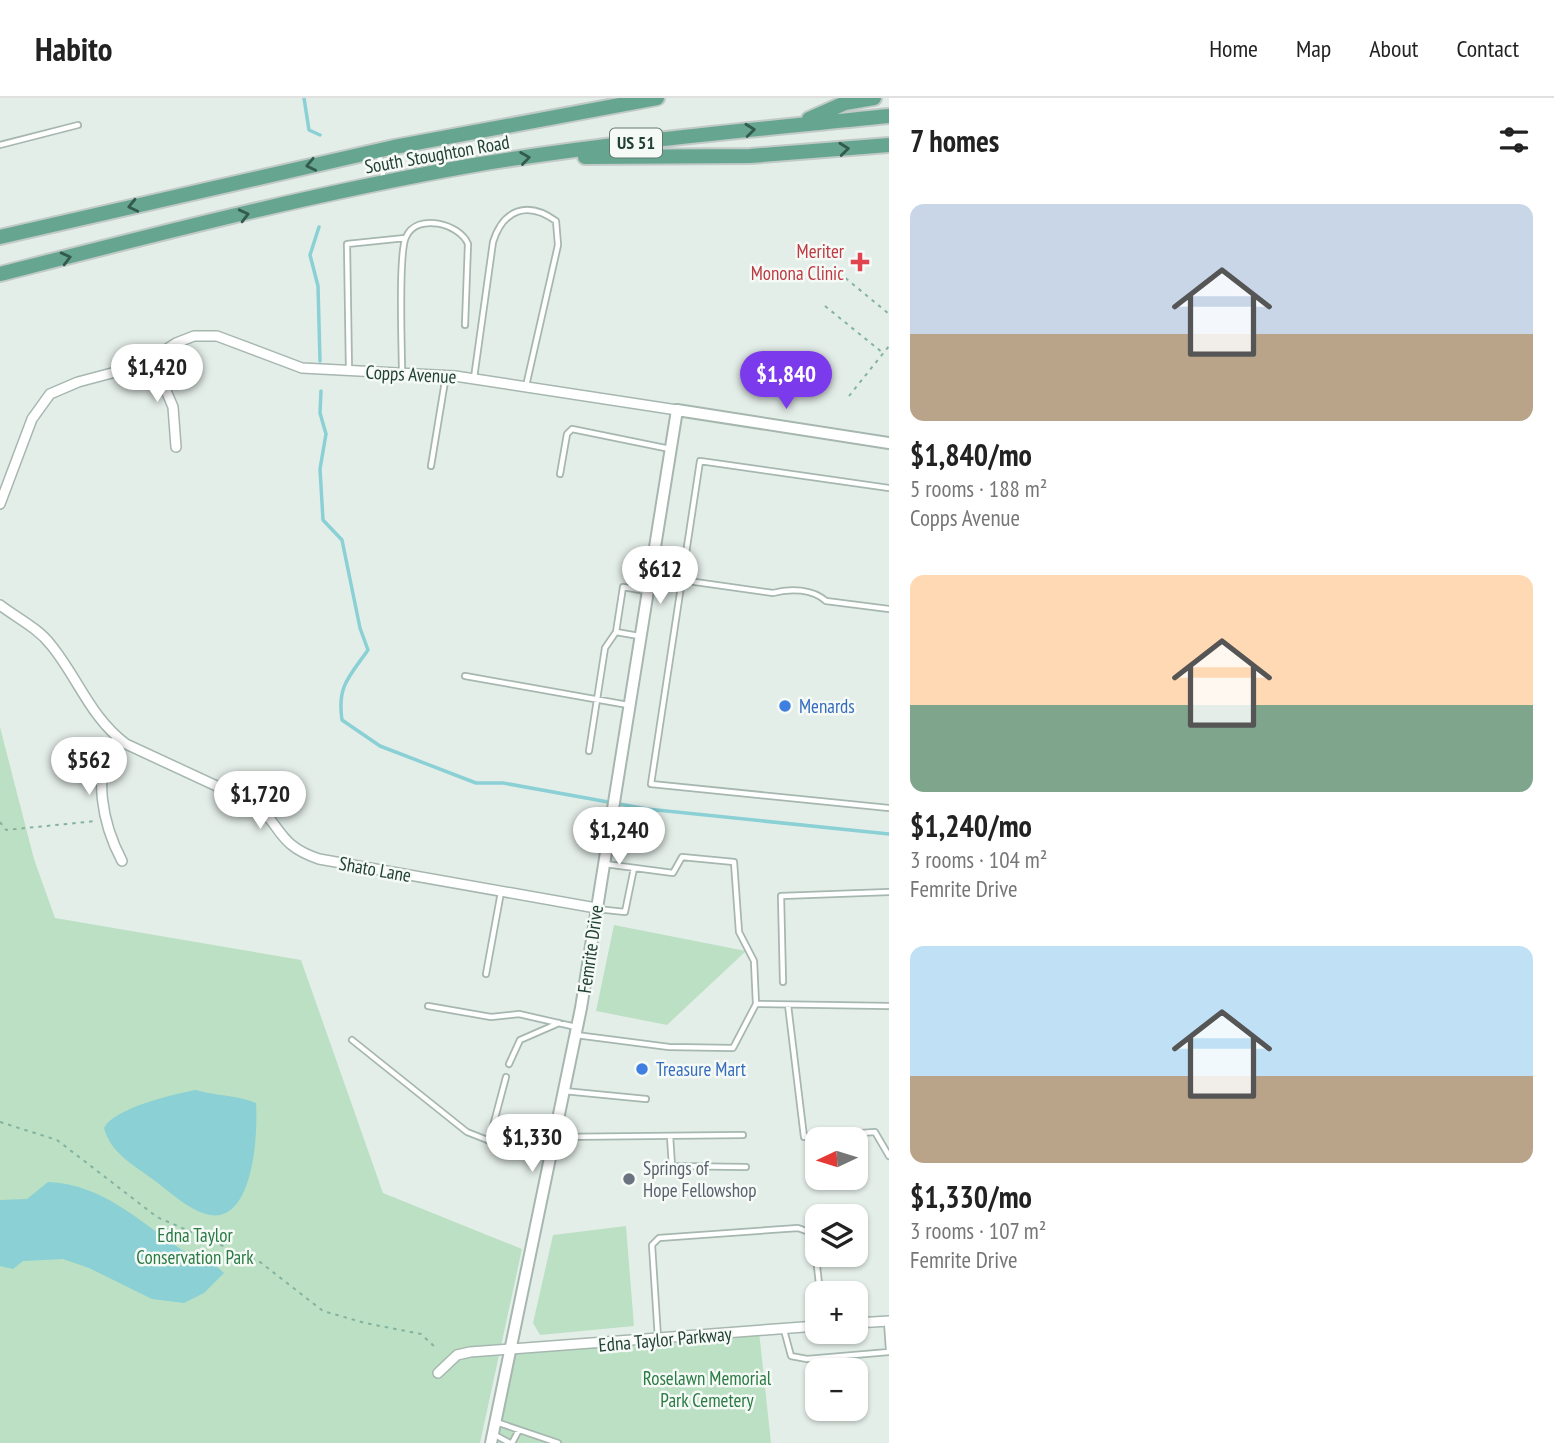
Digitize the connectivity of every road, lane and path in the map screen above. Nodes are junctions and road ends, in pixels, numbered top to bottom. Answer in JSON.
{"nodes":[{"id":1,"x":657,"y":98,"type":"edge"},
{"id":2,"x":874,"y":98,"type":"edge"},
{"id":3,"x":889,"y":116,"type":"edge"},
{"id":4,"x":78,"y":125,"type":"dead end"},
{"id":5,"x":795,"y":125,"type":"junction"},
{"id":6,"x":0,"y":145,"type":"edge"},
{"id":7,"x":889,"y":145,"type":"edge"},
{"id":8,"x":378,"y":150,"type":"junction"},
{"id":9,"x":556,"y":153,"type":"junction"},
{"id":10,"x":385,"y":183,"type":"junction"},
{"id":11,"x":0,"y":237,"type":"edge"},
{"id":12,"x":405,"y":238,"type":"junction"},
{"id":13,"x":836,"y":268,"type":"dead end"},
{"id":14,"x":0,"y":274,"type":"edge"},
{"id":15,"x":825,"y":306,"type":"dead end"},
{"id":16,"x":889,"y":314,"type":"edge"},
{"id":17,"x":465,"y":326,"type":"dead end"},
{"id":18,"x":889,"y":346,"type":"edge"},
{"id":19,"x":883,"y":353,"type":"junction"},
{"id":20,"x":153,"y":359,"type":"junction"},
{"id":21,"x":349,"y":371,"type":"junction"},
{"id":22,"x":402,"y":372,"type":"junction"},
{"id":23,"x":446,"y":375,"type":"junction"},
{"id":24,"x":474,"y":379,"type":"junction"},
{"id":25,"x":526,"y":386,"type":"junction"},
{"id":26,"x":849,"y":396,"type":"dead end"},
{"id":27,"x":677,"y":410,"type":"junction"},
{"id":28,"x":889,"y":443,"type":"edge"},
{"id":29,"x":176,"y":447,"type":"dead end"},
{"id":30,"x":671,"y":449,"type":"junction"},
{"id":31,"x":431,"y":466,"type":"dead end"},
{"id":32,"x":560,"y":474,"type":"dead end"},
{"id":33,"x":889,"y":488,"type":"edge"},
{"id":34,"x":0,"y":504,"type":"edge"},
{"id":35,"x":681,"y":580,"type":"junction"},
{"id":36,"x":647,"y":591,"type":"junction"},
{"id":37,"x":0,"y":605,"type":"edge"},
{"id":38,"x":889,"y":609,"type":"edge"},
{"id":39,"x":616,"y":632,"type":"junction"},
{"id":40,"x":639,"y":636,"type":"junction"},
{"id":41,"x":465,"y":677,"type":"dead end"},
{"id":42,"x":597,"y":700,"type":"junction"},
{"id":43,"x":628,"y":705,"type":"junction"},
{"id":44,"x":118,"y":738,"type":"junction"},
{"id":45,"x":589,"y":751,"type":"dead end"},
{"id":46,"x":889,"y":808,"type":"edge"},
{"id":47,"x":107,"y":820,"type":"junction"},
{"id":48,"x":0,"y":822,"type":"edge"},
{"id":49,"x":122,"y":861,"type":"dead end"},
{"id":50,"x":603,"y":863,"type":"junction"},
{"id":51,"x":634,"y":868,"type":"junction"},
{"id":52,"x":502,"y":891,"type":"junction"},
{"id":53,"x":889,"y":892,"type":"edge"},
{"id":54,"x":596,"y":908,"type":"junction"},
{"id":55,"x":486,"y":974,"type":"dead end"},
{"id":56,"x":783,"y":982,"type":"dead end"},
{"id":57,"x":756,"y":1004,"type":"junction"},
{"id":58,"x":788,"y":1005,"type":"junction"},
{"id":59,"x":428,"y":1006,"type":"dead end"},
{"id":60,"x":889,"y":1006,"type":"edge"},
{"id":61,"x":560,"y":1023,"type":"junction"},
{"id":62,"x":576,"y":1031,"type":"junction"},
{"id":63,"x":352,"y":1040,"type":"dead end"},
{"id":64,"x":509,"y":1064,"type":"dead end"},
{"id":65,"x":506,"y":1076,"type":"dead end"},
{"id":66,"x":565,"y":1091,"type":"junction"},
{"id":67,"x":646,"y":1099,"type":"dead end"},
{"id":68,"x":0,"y":1122,"type":"edge"},
{"id":69,"x":743,"y":1135,"type":"dead end"},
{"id":70,"x":670,"y":1136,"type":"junction"},
{"id":71,"x":555,"y":1137,"type":"junction"},
{"id":72,"x":489,"y":1141,"type":"junction"},
{"id":73,"x":552,"y":1155,"type":"junction"},
{"id":74,"x":889,"y":1156,"type":"edge"},
{"id":75,"x":746,"y":1167,"type":"dead end"},
{"id":76,"x":819,"y":1281,"type":"edge"},
{"id":77,"x":888,"y":1321,"type":"edge"},
{"id":78,"x":868,"y":1322,"type":"edge"},
{"id":79,"x":805,"y":1327,"type":"edge"},
{"id":80,"x":784,"y":1329,"type":"junction"},
{"id":81,"x":658,"y":1340,"type":"junction"},
{"id":82,"x":435,"y":1348,"type":"dead end"},
{"id":83,"x":512,"y":1350,"type":"junction"},
{"id":84,"x":889,"y":1351,"type":"edge"},
{"id":85,"x":438,"y":1373,"type":"dead end"},
{"id":86,"x":519,"y":1430,"type":"junction"},
{"id":87,"x":493,"y":1433,"type":"edge"},
{"id":88,"x":511,"y":1443,"type":"edge"},
{"id":89,"x":558,"y":1443,"type":"edge"}],
"edges":[{"from":1,"to":8,"type":"main road","name":"South Stoughton Road","number":"US 51"},
{"from":2,"to":5,"type":"main road"},
{"from":3,"to":5,"type":"main road","name":"South Stoughton Road","number":"US 51"},
{"from":4,"to":6,"type":"lane"},
{"from":9,"to":5,"type":"main road","name":"South Stoughton Road","number":"US 51","one_way":true},
{"from":9,"to":7,"type":"main road","one_way":true},
{"from":8,"to":10,"type":"lane"},
{"from":8,"to":11,"type":"main road","name":"South Stoughton Road","number":"US 51","one_way":true},
{"from":10,"to":9,"type":"main road","name":"South Stoughton Road","number":"US 51","one_way":true},
{"from":14,"to":10,"type":"main road","name":"South Stoughton Road","number":"US 51","one_way":true},
{"from":12,"to":17,"type":"lane"},
{"from":12,"to":21,"type":"lane"},
{"from":12,"to":22,"type":"lane"},
{"from":13,"to":16,"type":"path"},
{"from":15,"to":19,"type":"path"},
{"from":18,"to":19,"type":"path"},
{"from":19,"to":26,"type":"path"},
{"from":20,"to":21,"type":"street","name":"Copps Avenue"},
{"from":20,"to":29,"type":"street"},
{"from":20,"to":34,"type":"street","name":"Copps Avenue"},
{"from":21,"to":22,"type":"street","name":"Copps Avenue"},
{"from":22,"to":23,"type":"street","name":"Copps Avenue"},
{"from":23,"to":24,"type":"street","name":"Copps Avenue"},
{"from":23,"to":31,"type":"lane"},
{"from":24,"to":25,"type":"street","name":"Copps Avenue"},
{"from":24,"to":25,"type":"lane"},
{"from":25,"to":27,"type":"street","name":"Copps Avenue"},
{"from":27,"to":28,"type":"street","name":"Copps Avenue"},
{"from":27,"to":30,"type":"street","name":"Femrite Drive"},
{"from":30,"to":32,"type":"lane"},
{"from":30,"to":36,"type":"street","name":"Femrite Drive"},
{"from":33,"to":35,"type":"lane"},
{"from":35,"to":38,"type":"lane"},
{"from":35,"to":46,"type":"lane"},
{"from":36,"to":39,"type":"lane"},
{"from":36,"to":40,"type":"street","name":"Femrite Drive"},
{"from":37,"to":44,"type":"street","name":"Shato Lane"},
{"from":39,"to":40,"type":"lane"},
{"from":39,"to":42,"type":"lane"},
{"from":40,"to":43,"type":"street","name":"Femrite Drive"},
{"from":41,"to":42,"type":"lane"},
{"from":42,"to":43,"type":"lane"},
{"from":42,"to":45,"type":"lane"},
{"from":43,"to":50,"type":"street","name":"Femrite Drive"},
{"from":44,"to":47,"type":"street"},
{"from":44,"to":52,"type":"street","name":"Shato Lane"},
{"from":47,"to":48,"type":"path"},
{"from":47,"to":49,"type":"street"},
{"from":50,"to":51,"type":"lane"},
{"from":50,"to":54,"type":"street","name":"Femrite Drive"},
{"from":51,"to":54,"type":"lane"},
{"from":51,"to":57,"type":"lane"},
{"from":52,"to":54,"type":"street","name":"Shato Lane"},
{"from":52,"to":55,"type":"lane"},
{"from":53,"to":56,"type":"lane"},
{"from":54,"to":62,"type":"street","name":"Femrite Drive"},
{"from":57,"to":58,"type":"lane"},
{"from":57,"to":62,"type":"lane"},
{"from":58,"to":60,"type":"lane"},
{"from":58,"to":74,"type":"lane"},
{"from":59,"to":61,"type":"lane"},
{"from":61,"to":62,"type":"lane"},
{"from":61,"to":64,"type":"lane"},
{"from":62,"to":66,"type":"street","name":"Femrite Drive"},
{"from":63,"to":72,"type":"lane"},
{"from":65,"to":72,"type":"lane"},
{"from":66,"to":67,"type":"lane"},
{"from":66,"to":71,"type":"street","name":"Femrite Drive"},
{"from":68,"to":82,"type":"path"},
{"from":69,"to":70,"type":"lane"},
{"from":70,"to":71,"type":"lane"},
{"from":70,"to":75,"type":"lane"},
{"from":71,"to":73,"type":"street","name":"Femrite Drive"},
{"from":72,"to":73,"type":"lane"},
{"from":73,"to":83,"type":"street","name":"Femrite Drive"},
{"from":76,"to":81,"type":"lane"},
{"from":77,"to":78,"type":"street"},
{"from":77,"to":84,"type":"lane"},
{"from":79,"to":80,"type":"street","name":"Edna Taylor Parkway"},
{"from":80,"to":81,"type":"street","name":"Edna Taylor Parkway"},
{"from":80,"to":84,"type":"lane"},
{"from":81,"to":83,"type":"street","name":"Edna Taylor Parkway"},
{"from":83,"to":85,"type":"street","name":"Edna Taylor Parkway"},
{"from":83,"to":87,"type":"street","name":"Femrite Drive"},
{"from":86,"to":87,"type":"lane"},
{"from":86,"to":88,"type":"lane"},
{"from":86,"to":89,"type":"lane"},
{"from":87,"to":88,"type":"lane"}]}
